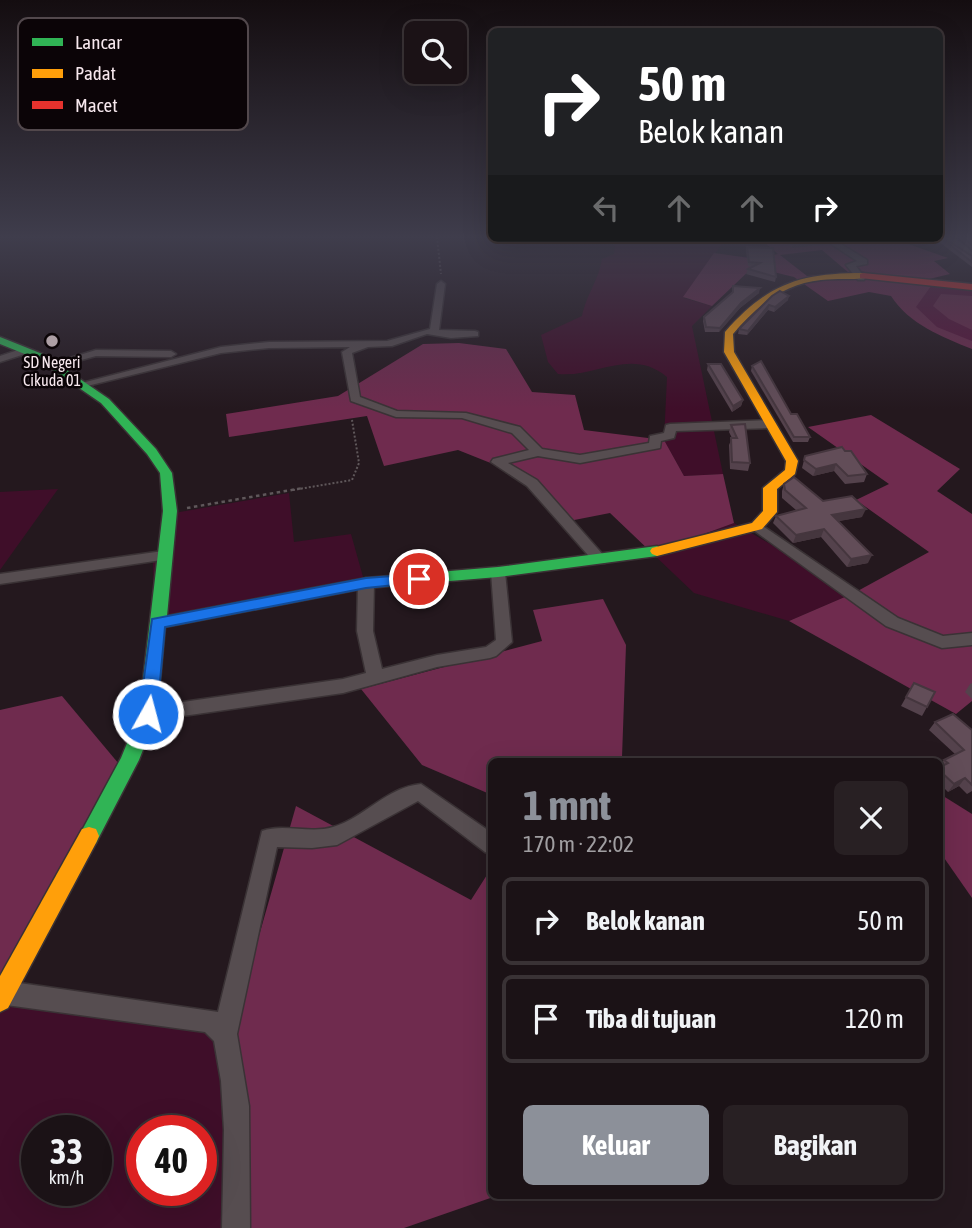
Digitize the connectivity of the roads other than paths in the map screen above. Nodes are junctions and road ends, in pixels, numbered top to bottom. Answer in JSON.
{"nodes":[{"id":1,"x":439,"y":294,"type":"edge"},
{"id":2,"x":769,"y":294,"type":"edge"},
{"id":3,"x":434,"y":331,"type":"junction"},
{"id":4,"x":475,"y":334,"type":"dead end"},
{"id":5,"x":0,"y":340,"type":"edge"},
{"id":6,"x":369,"y":343,"type":"junction"},
{"id":7,"x":24,"y":351,"type":"junction"},
{"id":8,"x":197,"y":354,"type":"junction"},
{"id":9,"x":2,"y":359,"type":"edge"},
{"id":10,"x":52,"y":365,"type":"junction"},
{"id":11,"x":83,"y":384,"type":"junction"},
{"id":12,"x":770,"y":424,"type":"junction"},
{"id":13,"x":538,"y":452,"type":"junction"},
{"id":14,"x":757,"y":526,"type":"junction"},
{"id":15,"x":163,"y":556,"type":"junction"},
{"id":16,"x":600,"y":560,"type":"junction"},
{"id":17,"x":498,"y":572,"type":"junction"},
{"id":18,"x":0,"y":579,"type":"edge"},
{"id":19,"x":366,"y":583,"type":"junction"},
{"id":20,"x":157,"y":623,"type":"junction"},
{"id":21,"x":972,"y":639,"type":"edge"},
{"id":22,"x":375,"y":676,"type":"junction"},
{"id":23,"x":148,"y":714,"type":"junction"},
{"id":24,"x":488,"y":842,"type":"edge"},
{"id":25,"x":3,"y":996,"type":"edge"},
{"id":26,"x":225,"y":1034,"type":"junction"},
{"id":27,"x":236,"y":1228,"type":"edge"}],
"edges":[{"from":1,"to":3,"type":"street"},
{"from":2,"to":12,"type":"street"},
{"from":3,"to":4,"type":"street"},
{"from":3,"to":6,"type":"street"},
{"from":5,"to":7,"type":"street"},
{"from":6,"to":8,"type":"street"},
{"from":6,"to":13,"type":"street"},
{"from":7,"to":9,"type":"street"},
{"from":7,"to":10,"type":"street"},
{"from":8,"to":10,"type":"street"},
{"from":8,"to":11,"type":"street"},
{"from":10,"to":11,"type":"street"},
{"from":11,"to":15,"type":"street"},
{"from":12,"to":13,"type":"street"},
{"from":12,"to":14,"type":"street"},
{"from":13,"to":16,"type":"street"},
{"from":14,"to":16,"type":"street"},
{"from":14,"to":21,"type":"street"},
{"from":15,"to":18,"type":"street"},
{"from":15,"to":20,"type":"street"},
{"from":16,"to":17,"type":"street"},
{"from":17,"to":19,"type":"street"},
{"from":17,"to":22,"type":"street"},
{"from":19,"to":20,"type":"street"},
{"from":19,"to":22,"type":"street"},
{"from":20,"to":23,"type":"street"},
{"from":22,"to":23,"type":"street"},
{"from":23,"to":25,"type":"street"},
{"from":24,"to":26,"type":"street"},
{"from":25,"to":26,"type":"street"},
{"from":26,"to":27,"type":"street"}]}
